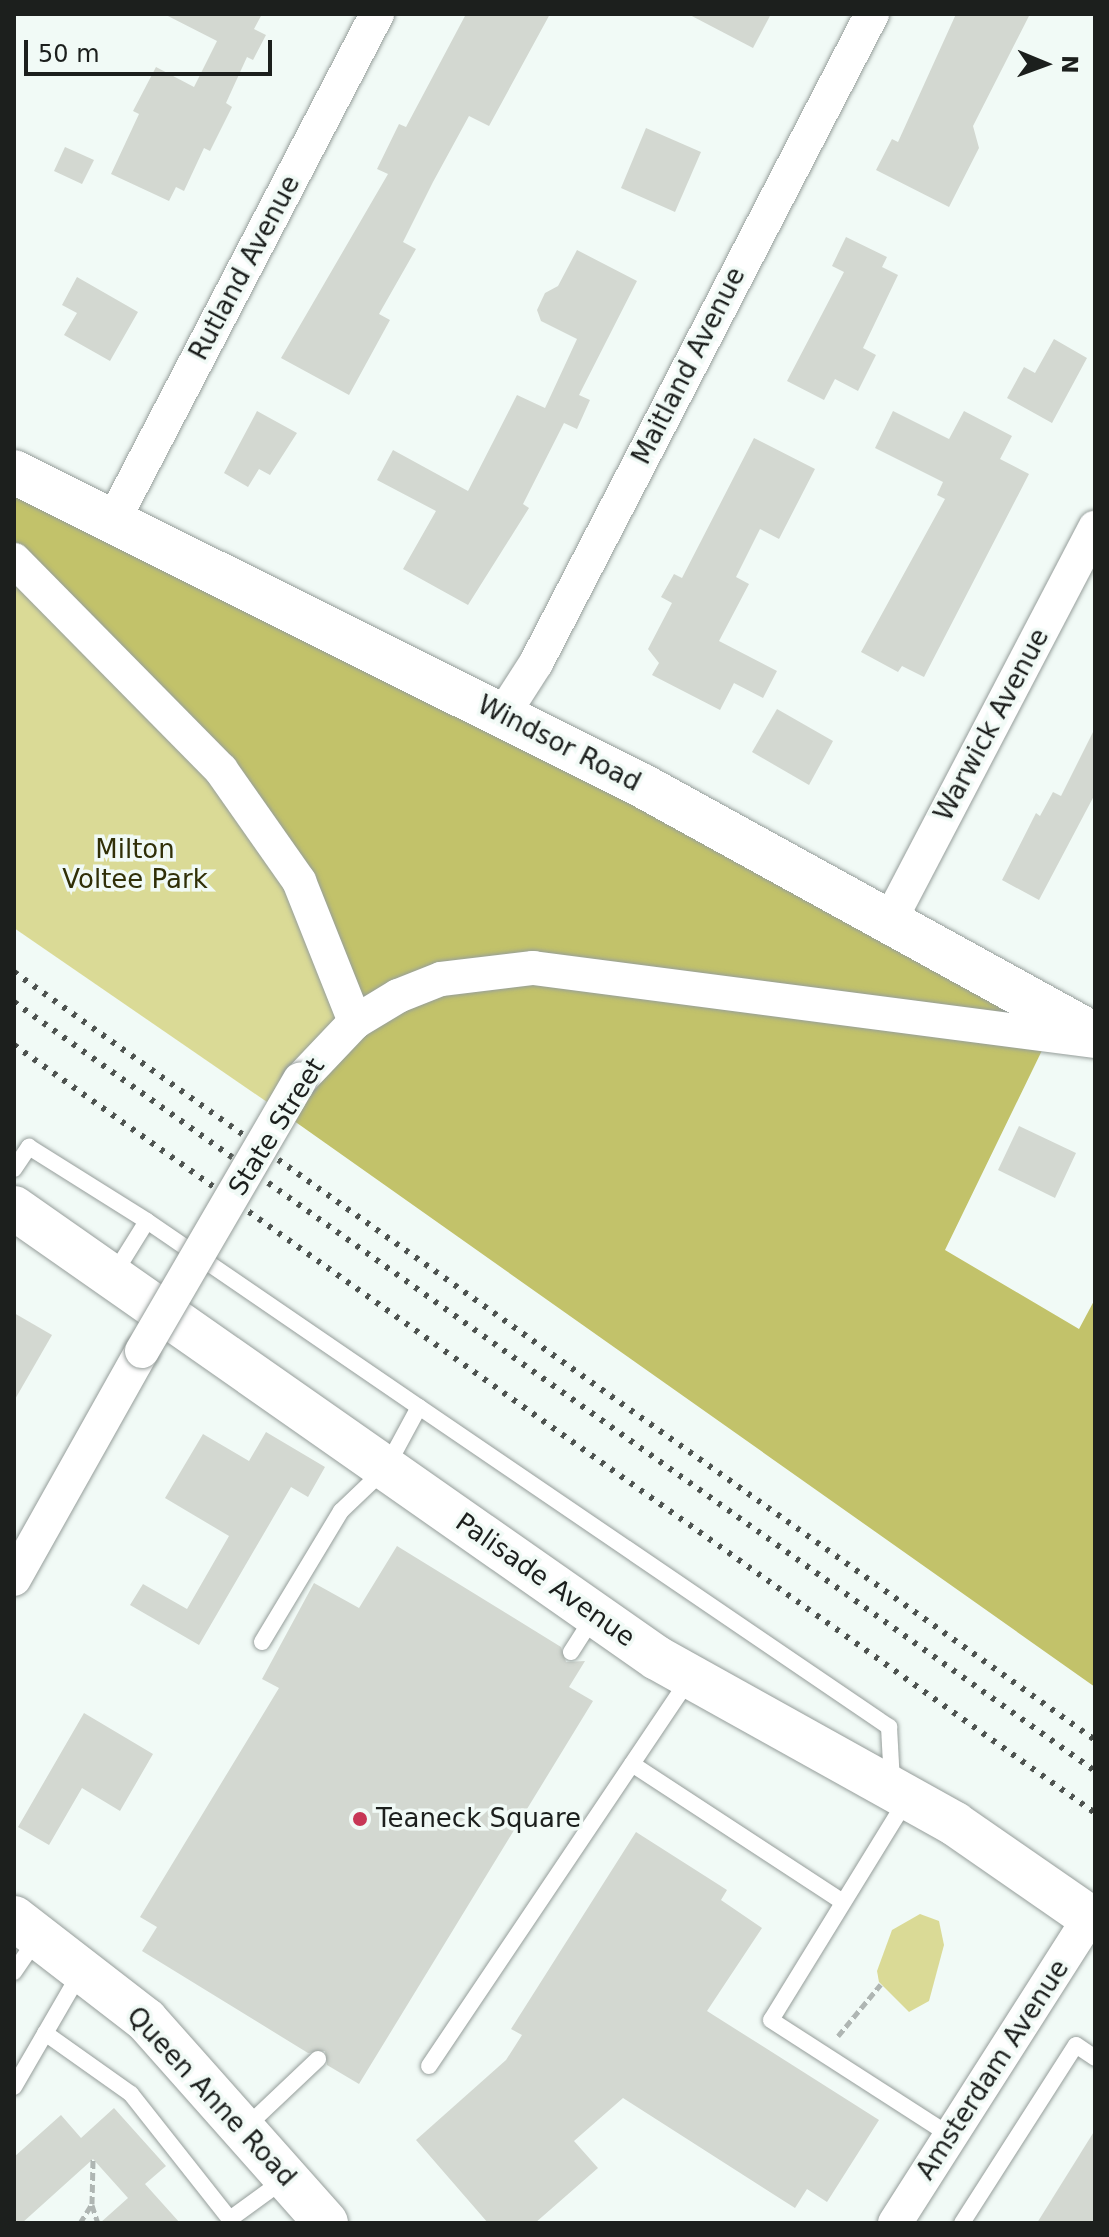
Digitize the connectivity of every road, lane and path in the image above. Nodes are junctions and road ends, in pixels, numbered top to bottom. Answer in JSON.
{"nodes":[{"id":1,"x":377,"y":14,"type":"edge"},
{"id":2,"x":872,"y":14,"type":"edge"},
{"id":3,"x":14,"y":472,"type":"edge"},
{"id":4,"x":113,"y":521,"type":"junction"},
{"id":5,"x":1095,"y":528,"type":"edge"},
{"id":6,"x":14,"y":560,"type":"edge"},
{"id":7,"x":502,"y":716,"type":"junction"},
{"id":8,"x":889,"y":922,"type":"junction"},
{"id":9,"x":355,"y":1022,"type":"junction"},
{"id":10,"x":1095,"y":1035,"type":"edge"},
{"id":11,"x":1095,"y":1041,"type":"edge"},
{"id":12,"x":14,"y":1169,"type":"edge"},
{"id":13,"x":14,"y":1208,"type":"edge"},
{"id":14,"x":147,"y":1221,"type":"junction"},
{"id":15,"x":112,"y":1277,"type":"junction"},
{"id":16,"x":419,"y":1407,"type":"junction"},
{"id":17,"x":386,"y":1468,"type":"junction"},
{"id":18,"x":14,"y":1579,"type":"edge"},
{"id":19,"x":595,"y":1615,"type":"junction"},
{"id":20,"x":262,"y":1642,"type":"dead end"},
{"id":21,"x":571,"y":1652,"type":"dead end"},
{"id":22,"x":691,"y":1677,"type":"junction"},
{"id":23,"x":632,"y":1764,"type":"junction"},
{"id":24,"x":900,"y":1793,"type":"junction"},
{"id":25,"x":843,"y":1902,"type":"junction"},
{"id":26,"x":1093,"y":1919,"type":"edge"},
{"id":27,"x":27,"y":1927,"type":"edge"},
{"id":28,"x":83,"y":1968,"type":"junction"},
{"id":29,"x":14,"y":1972,"type":"edge"},
{"id":30,"x":881,"y":1984,"type":"dead end"},
{"id":31,"x":45,"y":2033,"type":"junction"},
{"id":32,"x":823,"y":2053,"type":"junction"},
{"id":33,"x":1095,"y":2058,"type":"edge"},
{"id":34,"x":318,"y":2059,"type":"dead end"},
{"id":35,"x":429,"y":2066,"type":"dead end"},
{"id":36,"x":14,"y":2087,"type":"edge"},
{"id":37,"x":243,"y":2131,"type":"junction"},
{"id":38,"x":951,"y":2136,"type":"junction"},
{"id":39,"x":93,"y":2159,"type":"dead end"},
{"id":40,"x":286,"y":2178,"type":"junction"},
{"id":41,"x":92,"y":2204,"type":"junction"},
{"id":42,"x":231,"y":2221,"type":"edge"},
{"id":43,"x":80,"y":2223,"type":"edge"},
{"id":44,"x":98,"y":2223,"type":"edge"},
{"id":45,"x":326,"y":2223,"type":"edge"},
{"id":46,"x":895,"y":2223,"type":"edge"},
{"id":47,"x":962,"y":2223,"type":"edge"}],
"edges":[{"from":1,"to":4,"type":"street","name":"Rutland Avenue"},
{"from":2,"to":7,"type":"street","name":"Maitland Avenue"},
{"from":3,"to":4,"type":"street","name":"Windsor Road"},
{"from":4,"to":7,"type":"street","name":"Windsor Road"},
{"from":5,"to":8,"type":"street","name":"Warwick Avenue"},
{"from":6,"to":9,"type":"street"},
{"from":7,"to":8,"type":"street","name":"Windsor Road"},
{"from":8,"to":10,"type":"street","name":"Windsor Road"},
{"from":9,"to":11,"type":"street","name":"State Street"},
{"from":9,"to":18,"type":"street","name":"State Street","bridge":true},
{"from":12,"to":14,"type":"lane"},
{"from":13,"to":15,"type":"street","name":"Palisade Avenue"},
{"from":14,"to":15,"type":"lane"},
{"from":14,"to":16,"type":"lane"},
{"from":15,"to":17,"type":"street","name":"Palisade Avenue"},
{"from":16,"to":17,"type":"lane"},
{"from":16,"to":24,"type":"lane"},
{"from":17,"to":19,"type":"street","name":"Palisade Avenue"},
{"from":17,"to":20,"type":"lane"},
{"from":19,"to":21,"type":"lane"},
{"from":19,"to":22,"type":"street","name":"Palisade Avenue"},
{"from":22,"to":23,"type":"lane"},
{"from":22,"to":24,"type":"street","name":"Palisade Avenue"},
{"from":23,"to":25,"type":"lane"},
{"from":23,"to":35,"type":"lane"},
{"from":24,"to":25,"type":"lane"},
{"from":24,"to":26,"type":"street","name":"Palisade Avenue"},
{"from":25,"to":32,"type":"lane"},
{"from":26,"to":38,"type":"street","name":"Amsterdam Avenue"},
{"from":27,"to":28,"type":"street","name":"Queen Anne Road"},
{"from":27,"to":29,"type":"lane"},
{"from":28,"to":31,"type":"lane"},
{"from":28,"to":37,"type":"street","name":"Queen Anne Road"},
{"from":30,"to":32,"type":"path"},
{"from":31,"to":36,"type":"lane"},
{"from":31,"to":42,"type":"lane"},
{"from":32,"to":38,"type":"lane"},
{"from":33,"to":47,"type":"lane"},
{"from":34,"to":37,"type":"lane"},
{"from":37,"to":40,"type":"street","name":"Queen Anne Road"},
{"from":38,"to":46,"type":"street","name":"Amsterdam Avenue"},
{"from":39,"to":41,"type":"path"},
{"from":40,"to":42,"type":"lane"},
{"from":40,"to":45,"type":"street","name":"Queen Anne Road"},
{"from":41,"to":43,"type":"path"},
{"from":41,"to":44,"type":"path"}]}
